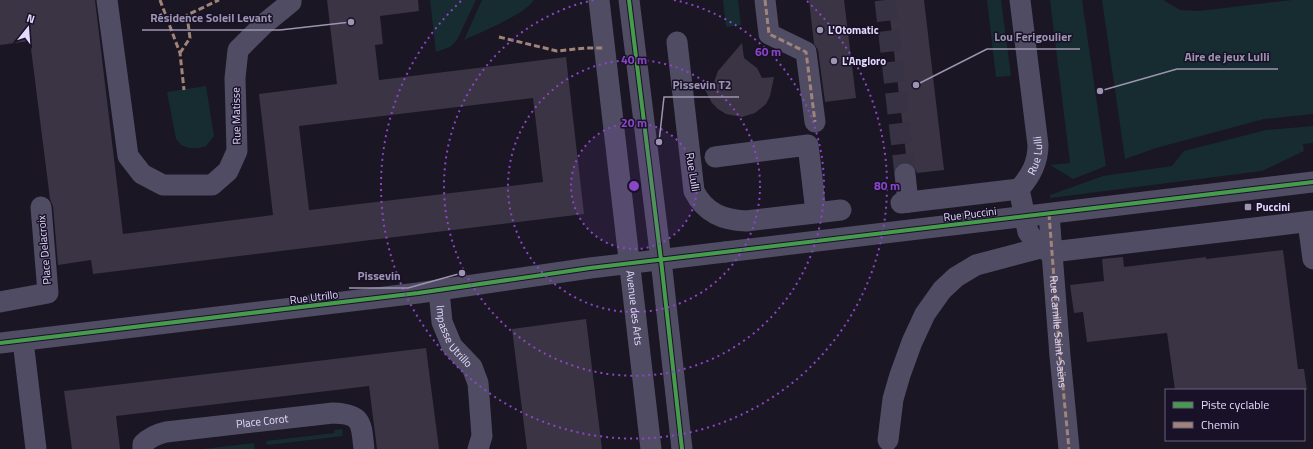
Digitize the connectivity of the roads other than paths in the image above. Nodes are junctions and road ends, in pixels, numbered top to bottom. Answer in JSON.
{"nodes":[{"id":1,"x":107,"y":0,"type":"edge"},
{"id":2,"x":291,"y":0,"type":"edge"},
{"id":3,"x":599,"y":0,"type":"edge"},
{"id":4,"x":629,"y":0,"type":"edge"},
{"id":5,"x":765,"y":0,"type":"edge"},
{"id":6,"x":1020,"y":0,"type":"edge"},
{"id":7,"x":677,"y":42,"type":"dead end"},
{"id":8,"x":815,"y":122,"type":"dead end"},
{"id":9,"x":715,"y":157,"type":"dead end"},
{"id":10,"x":905,"y":174,"type":"tunnel mouth"},
{"id":11,"x":1313,"y":182,"type":"edge"},
{"id":12,"x":1018,"y":189,"type":"junction"},
{"id":13,"x":41,"y":207,"type":"dead end"},
{"id":14,"x":840,"y":210,"type":"dead end"},
{"id":15,"x":816,"y":212,"type":"junction"},
{"id":16,"x":1049,"y":214,"type":"junction"},
{"id":17,"x":1311,"y":221,"type":"edge"},
{"id":18,"x":1046,"y":250,"type":"junction"},
{"id":19,"x":1313,"y":259,"type":"edge"},
{"id":20,"x":661,"y":260,"type":"junction"},
{"id":21,"x":629,"y":264,"type":"junction"},
{"id":22,"x":439,"y":291,"type":"junction"},
{"id":23,"x":0,"y":302,"type":"edge"},
{"id":24,"x":23,"y":341,"type":"junction"},
{"id":25,"x":0,"y":343,"type":"edge"},
{"id":26,"x":888,"y":440,"type":"dead end"},
{"id":27,"x":36,"y":449,"type":"edge"},
{"id":28,"x":143,"y":449,"type":"edge"},
{"id":29,"x":364,"y":449,"type":"edge"},
{"id":30,"x":478,"y":449,"type":"edge"},
{"id":31,"x":651,"y":449,"type":"edge"},
{"id":32,"x":682,"y":449,"type":"edge"},
{"id":33,"x":1069,"y":449,"type":"edge"}],
"edges":[{"from":1,"to":2,"type":"street","name":"Rue Matisse"},
{"from":3,"to":21,"type":"street","name":"Avenue des Arts"},
{"from":4,"to":20,"type":"street"},
{"from":5,"to":8,"type":"street"},
{"from":6,"to":12,"type":"street","name":"Rue Lulli"},
{"from":7,"to":15,"type":"street","name":"Rue Lulli"},
{"from":9,"to":15,"type":"street"},
{"from":10,"to":12,"type":"street","name":"Rue Lulli"},
{"from":11,"to":16,"type":"street","name":"Rue Puccini","bridge":true},
{"from":12,"to":18,"type":"street"},
{"from":13,"to":23,"type":"street","name":"Place Delacroix"},
{"from":14,"to":15,"type":"street","name":"Rue Lulli"},
{"from":16,"to":18,"type":"street","name":"Rue Camille Saint-Saëns"},
{"from":16,"to":20,"type":"street","name":"Rue Puccini","bridge":true},
{"from":17,"to":18,"type":"street"},
{"from":17,"to":19,"type":"street"},
{"from":18,"to":26,"type":"street"},
{"from":18,"to":33,"type":"street","name":"Rue Camille Saint-Saëns"},
{"from":20,"to":21,"type":"street","name":"Rue Puccini"},
{"from":20,"to":32,"type":"street"},
{"from":21,"to":22,"type":"street","name":"Rue Utrillo"},
{"from":21,"to":31,"type":"street","name":"Avenue des Arts"},
{"from":22,"to":24,"type":"street","name":"Rue Utrillo"},
{"from":22,"to":30,"type":"street","name":"Impasse Utrillo"},
{"from":24,"to":25,"type":"street","name":"Rue Utrillo"},
{"from":24,"to":27,"type":"street"},
{"from":28,"to":29,"type":"street","name":"Place Corot"}]}
